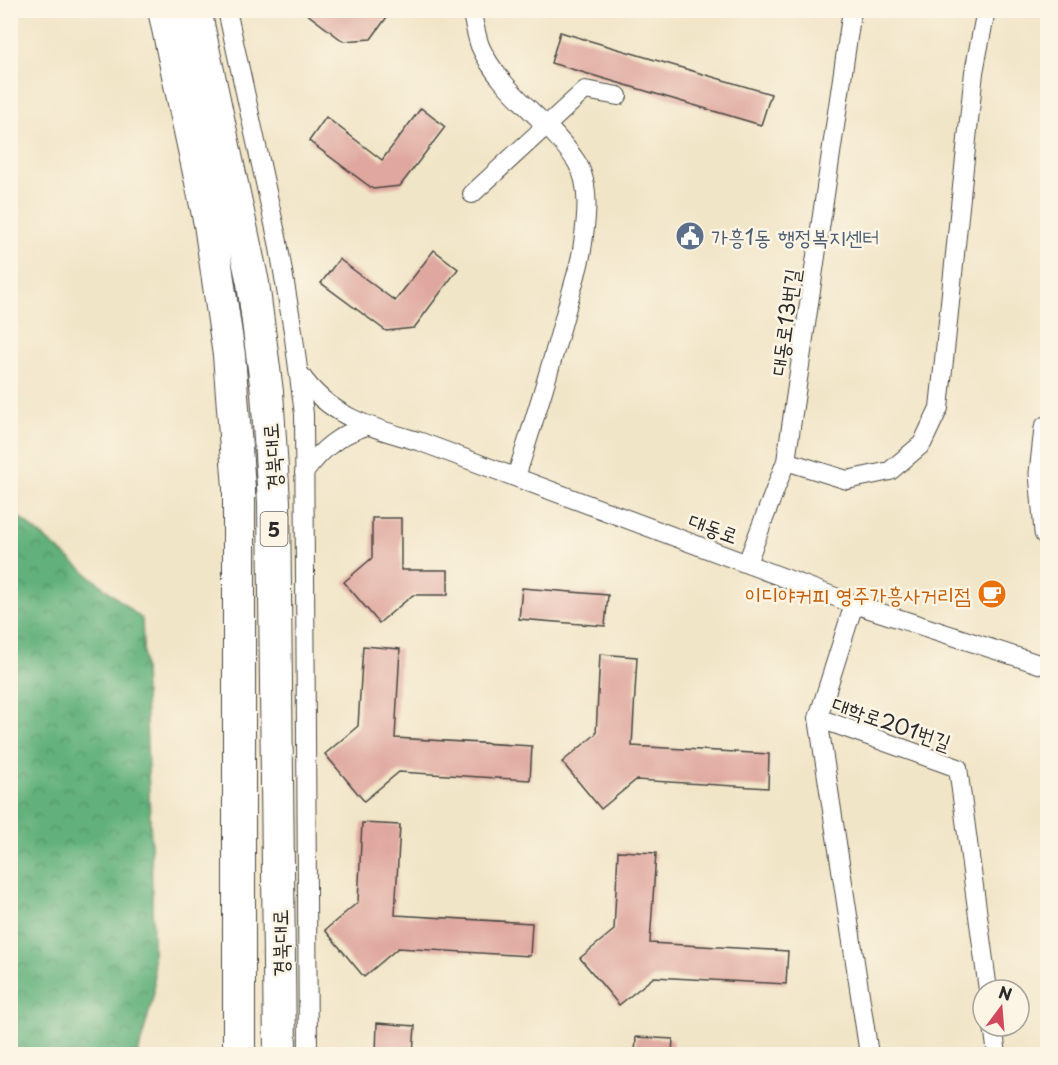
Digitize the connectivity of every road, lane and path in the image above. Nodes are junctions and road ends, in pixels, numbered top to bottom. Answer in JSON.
{"nodes":[{"id":1,"x":164,"y":10,"type":"edge"},
{"id":2,"x":195,"y":10,"type":"edge"},
{"id":3,"x":227,"y":10,"type":"edge"},
{"id":4,"x":471,"y":10,"type":"edge"},
{"id":5,"x":852,"y":10,"type":"edge"},
{"id":6,"x":986,"y":10,"type":"edge"},
{"id":7,"x":618,"y":96,"type":"dead end"},
{"id":8,"x":546,"y":125,"type":"junction"},
{"id":9,"x":472,"y":194,"type":"dead end"},
{"id":10,"x":299,"y":372,"type":"junction"},
{"id":11,"x":367,"y":426,"type":"junction"},
{"id":12,"x":1047,"y":429,"type":"edge"},
{"id":13,"x":786,"y":461,"type":"junction"},
{"id":14,"x":304,"y":473,"type":"junction"},
{"id":15,"x":516,"y":477,"type":"junction"},
{"id":16,"x":1047,"y":532,"type":"edge"},
{"id":17,"x":747,"y":563,"type":"junction"},
{"id":18,"x":854,"y":604,"type":"junction"},
{"id":19,"x":1047,"y":667,"type":"edge"},
{"id":20,"x":818,"y":718,"type":"junction"},
{"id":21,"x":986,"y":978,"type":"edge"},
{"id":22,"x":995,"y":1038,"type":"edge"},
{"id":23,"x":239,"y":1054,"type":"edge"},
{"id":24,"x":280,"y":1054,"type":"edge"},
{"id":25,"x":308,"y":1054,"type":"edge"},
{"id":26,"x":869,"y":1054,"type":"edge"},
{"id":27,"x":997,"y":1054,"type":"edge"}],
"edges":[{"from":1,"to":23,"type":"highway","name":"경북대로"},
{"from":2,"to":24,"type":"highway","name":"경북대로","number":"5"},
{"from":3,"to":10,"type":"street"},
{"from":4,"to":8,"type":"street"},
{"from":5,"to":13,"type":"street","name":"대동로13번길"},
{"from":6,"to":13,"type":"street"},
{"from":7,"to":8,"type":"street"},
{"from":8,"to":9,"type":"street"},
{"from":8,"to":15,"type":"street"},
{"from":10,"to":11,"type":"street","name":"대동로"},
{"from":10,"to":14,"type":"street"},
{"from":11,"to":14,"type":"street"},
{"from":11,"to":15,"type":"street","name":"대동로"},
{"from":12,"to":16,"type":"main road"},
{"from":13,"to":17,"type":"street","name":"대동로13번길"},
{"from":14,"to":25,"type":"street"},
{"from":15,"to":17,"type":"street","name":"대동로"},
{"from":17,"to":18,"type":"street","name":"대동로"},
{"from":18,"to":19,"type":"street","name":"대동로"},
{"from":18,"to":20,"type":"street"},
{"from":20,"to":21,"type":"street","name":"대학로201번길"},
{"from":20,"to":26,"type":"street","name":"대학로201번길"},
{"from":22,"to":27,"type":"street"}]}
